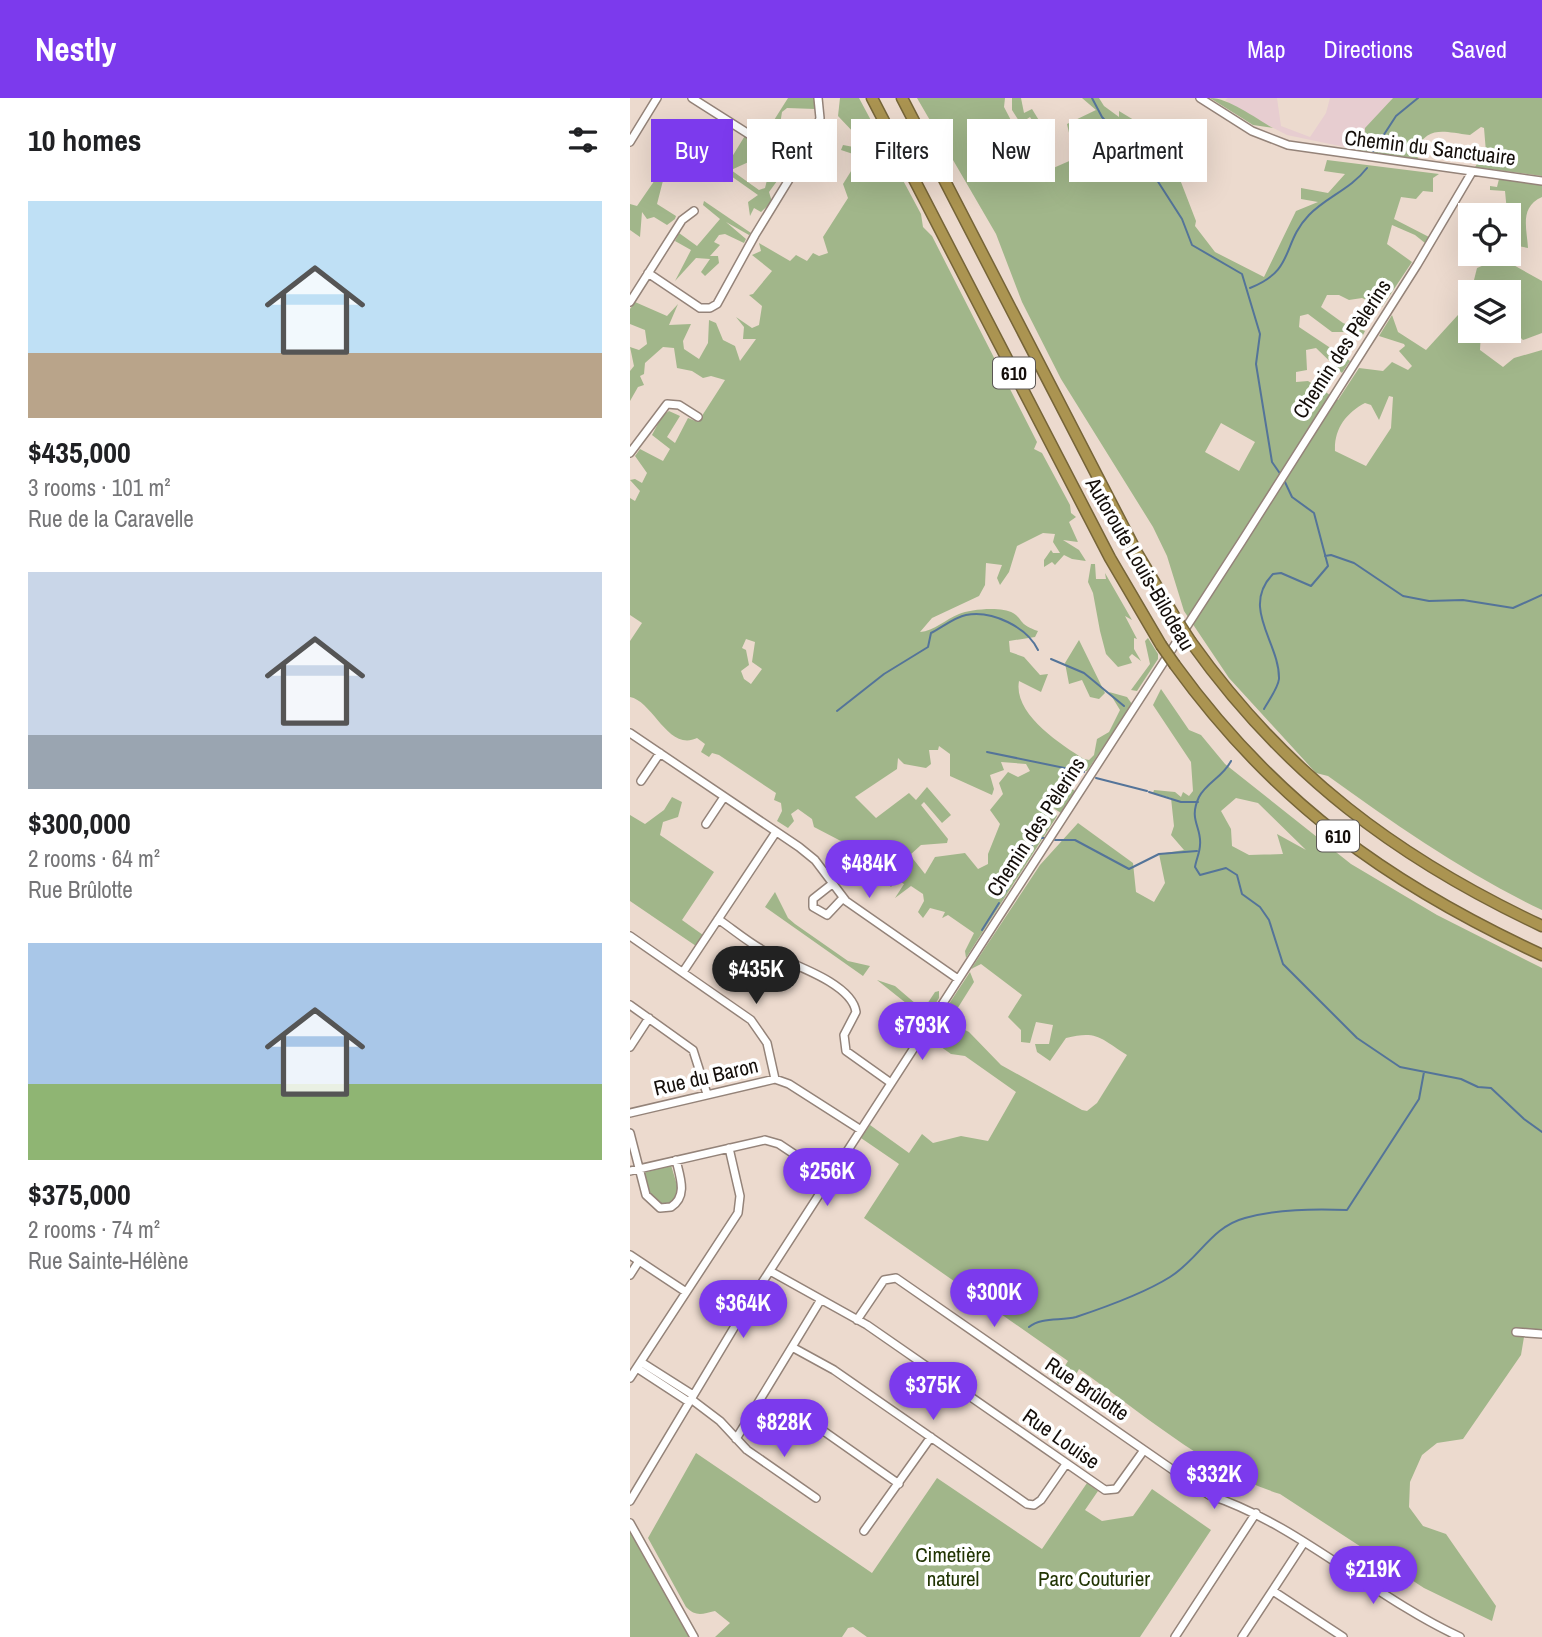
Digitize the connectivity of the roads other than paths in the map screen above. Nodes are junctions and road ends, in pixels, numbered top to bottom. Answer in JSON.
{"nodes":[{"id":1,"x":657,"y":98,"type":"edge"},
{"id":2,"x":692,"y":98,"type":"edge"},
{"id":3,"x":818,"y":98,"type":"edge"},
{"id":4,"x":872,"y":98,"type":"edge"},
{"id":5,"x":902,"y":98,"type":"edge"},
{"id":6,"x":1200,"y":98,"type":"edge"},
{"id":7,"x":817,"y":119,"type":"edge"},
{"id":8,"x":747,"y":133,"type":"edge"},
{"id":9,"x":630,"y":142,"type":"edge"},
{"id":10,"x":1472,"y":172,"type":"junction"},
{"id":11,"x":1542,"y":181,"type":"edge"},
{"id":12,"x":789,"y":182,"type":"edge"},
{"id":13,"x":694,"y":211,"type":"dead end"},
{"id":14,"x":648,"y":273,"type":"junction"},
{"id":15,"x":630,"y":302,"type":"edge"},
{"id":16,"x":698,"y":417,"type":"dead end"},
{"id":17,"x":630,"y":453,"type":"edge"},
{"id":18,"x":630,"y":733,"type":"edge"},
{"id":19,"x":660,"y":753,"type":"junction"},
{"id":20,"x":641,"y":780,"type":"dead end"},
{"id":21,"x":724,"y":797,"type":"junction"},
{"id":22,"x":706,"y":824,"type":"dead end"},
{"id":23,"x":776,"y":832,"type":"junction"},
{"id":24,"x":832,"y":884,"type":"junction"},
{"id":25,"x":843,"y":898,"type":"junction"},
{"id":26,"x":718,"y":919,"type":"junction"},
{"id":27,"x":1542,"y":926,"type":"edge"},
{"id":28,"x":630,"y":936,"type":"edge"},
{"id":29,"x":1542,"y":955,"type":"edge"},
{"id":30,"x":682,"y":972,"type":"junction"},
{"id":31,"x":958,"y":979,"type":"junction"},
{"id":32,"x":630,"y":1005,"type":"edge"},
{"id":33,"x":649,"y":1018,"type":"junction"},
{"id":34,"x":630,"y":1047,"type":"edge"},
{"id":35,"x":775,"y":1079,"type":"junction"},
{"id":36,"x":891,"y":1083,"type":"junction"},
{"id":37,"x":707,"y":1094,"type":"junction"},
{"id":38,"x":630,"y":1113,"type":"edge"},
{"id":39,"x":861,"y":1130,"type":"junction"},
{"id":40,"x":630,"y":1133,"type":"edge"},
{"id":41,"x":729,"y":1148,"type":"junction"},
{"id":42,"x":676,"y":1160,"type":"junction"},
{"id":43,"x":639,"y":1169,"type":"junction"},
{"id":44,"x":630,"y":1171,"type":"edge"},
{"id":45,"x":830,"y":1178,"type":"junction"},
{"id":46,"x":630,"y":1255,"type":"edge"},
{"id":47,"x":639,"y":1261,"type":"junction"},
{"id":48,"x":770,"y":1271,"type":"junction"},
{"id":49,"x":630,"y":1275,"type":"edge"},
{"id":50,"x":686,"y":1292,"type":"junction"},
{"id":51,"x":820,"y":1301,"type":"junction"},
{"id":52,"x":857,"y":1320,"type":"junction"},
{"id":53,"x":1516,"y":1332,"type":"dead end"},
{"id":54,"x":1542,"y":1334,"type":"edge"},
{"id":55,"x":792,"y":1347,"type":"junction"},
{"id":56,"x":639,"y":1365,"type":"junction"},
{"id":57,"x":630,"y":1378,"type":"edge"},
{"id":58,"x":691,"y":1399,"type":"junction"},
{"id":59,"x":815,"y":1425,"type":"dead end"},
{"id":60,"x":931,"y":1437,"type":"junction"},
{"id":61,"x":736,"y":1439,"type":"junction"},
{"id":62,"x":1144,"y":1450,"type":"junction"},
{"id":63,"x":1066,"y":1464,"type":"junction"},
{"id":64,"x":899,"y":1484,"type":"junction"},
{"id":65,"x":816,"y":1498,"type":"dead end"},
{"id":66,"x":630,"y":1501,"type":"edge"},
{"id":67,"x":1256,"y":1513,"type":"junction"},
{"id":68,"x":630,"y":1523,"type":"edge"},
{"id":69,"x":864,"y":1531,"type":"dead end"},
{"id":70,"x":1303,"y":1544,"type":"junction"},
{"id":71,"x":1273,"y":1591,"type":"junction"},
{"id":72,"x":694,"y":1637,"type":"edge"},
{"id":73,"x":1175,"y":1637,"type":"edge"},
{"id":74,"x":1242,"y":1637,"type":"edge"},
{"id":75,"x":1343,"y":1637,"type":"edge"},
{"id":76,"x":1460,"y":1637,"type":"edge"}],
"edges":[{"from":1,"to":9,"type":"street"},
{"from":2,"to":8,"type":"street"},
{"from":3,"to":7,"type":"street"},
{"from":4,"to":29,"type":"highway","name":"Autoroute Louis-Bilodeau","number":"610","bridge":true},
{"from":5,"to":27,"type":"highway","name":"Autoroute Louis-Bilodeau","number":"610","bridge":true},
{"from":6,"to":10,"type":"street","name":"Chemin du Sanctuaire"},
{"from":10,"to":11,"type":"street","name":"Chemin du Sanctuaire"},
{"from":10,"to":31,"type":"street","name":"Chemin des Pèlerins"},
{"from":12,"to":14,"type":"street"},
{"from":13,"to":14,"type":"street"},
{"from":14,"to":15,"type":"street"},
{"from":16,"to":17,"type":"street"},
{"from":18,"to":19,"type":"street"},
{"from":19,"to":20,"type":"street"},
{"from":19,"to":21,"type":"street"},
{"from":21,"to":22,"type":"street"},
{"from":21,"to":23,"type":"street"},
{"from":23,"to":24,"type":"street"},
{"from":23,"to":26,"type":"street"},
{"from":24,"to":25,"type":"street"},
{"from":24,"to":25,"type":"street"},
{"from":25,"to":31,"type":"street"},
{"from":26,"to":30,"type":"street"},
{"from":26,"to":36,"type":"street"},
{"from":28,"to":30,"type":"street"},
{"from":30,"to":35,"type":"street"},
{"from":31,"to":36,"type":"street","name":"Chemin des Pèlerins"},
{"from":32,"to":33,"type":"street"},
{"from":33,"to":34,"type":"street"},
{"from":33,"to":37,"type":"street"},
{"from":35,"to":37,"type":"street","name":"Rue du Baron"},
{"from":35,"to":39,"type":"street","name":"Rue du Baron"},
{"from":36,"to":39,"type":"street","name":"Chemin des Pèlerins"},
{"from":37,"to":38,"type":"street","name":"Rue du Baron"},
{"from":39,"to":45,"type":"street","name":"Chemin des Pèlerins"},
{"from":40,"to":43,"type":"street"},
{"from":41,"to":42,"type":"street"},
{"from":41,"to":45,"type":"street"},
{"from":41,"to":50,"type":"street"},
{"from":42,"to":43,"type":"street"},
{"from":42,"to":43,"type":"street"},
{"from":43,"to":44,"type":"street"},
{"from":45,"to":48,"type":"street","name":"Chemin des Pèlerins"},
{"from":46,"to":47,"type":"street"},
{"from":47,"to":49,"type":"street"},
{"from":47,"to":50,"type":"street"},
{"from":48,"to":51,"type":"street","name":"Rue Louise"},
{"from":48,"to":58,"type":"street","name":"Chemin des Pèlerins"},
{"from":50,"to":56,"type":"street"},
{"from":51,"to":52,"type":"street","name":"Rue Louise"},
{"from":51,"to":55,"type":"street"},
{"from":52,"to":62,"type":"street","name":"Rue Brûlotte"},
{"from":52,"to":63,"type":"street","name":"Rue Louise"},
{"from":53,"to":54,"type":"street"},
{"from":55,"to":60,"type":"street"},
{"from":55,"to":61,"type":"street"},
{"from":56,"to":57,"type":"street"},
{"from":56,"to":58,"type":"street"},
{"from":58,"to":61,"type":"street"},
{"from":58,"to":66,"type":"street","name":"Chemin des Pèlerins"},
{"from":59,"to":64,"type":"street"},
{"from":60,"to":63,"type":"street"},
{"from":60,"to":64,"type":"street"},
{"from":61,"to":65,"type":"street"},
{"from":62,"to":63,"type":"street","name":"Rue Louise"},
{"from":62,"to":67,"type":"street","name":"Rue Brûlotte"},
{"from":64,"to":69,"type":"street"},
{"from":67,"to":70,"type":"street","name":"Rue Brûlotte"},
{"from":67,"to":73,"type":"street"},
{"from":68,"to":72,"type":"street"},
{"from":70,"to":71,"type":"street"},
{"from":70,"to":76,"type":"street","name":"Rue Brûlotte"},
{"from":71,"to":74,"type":"street"},
{"from":71,"to":75,"type":"street"}]}
